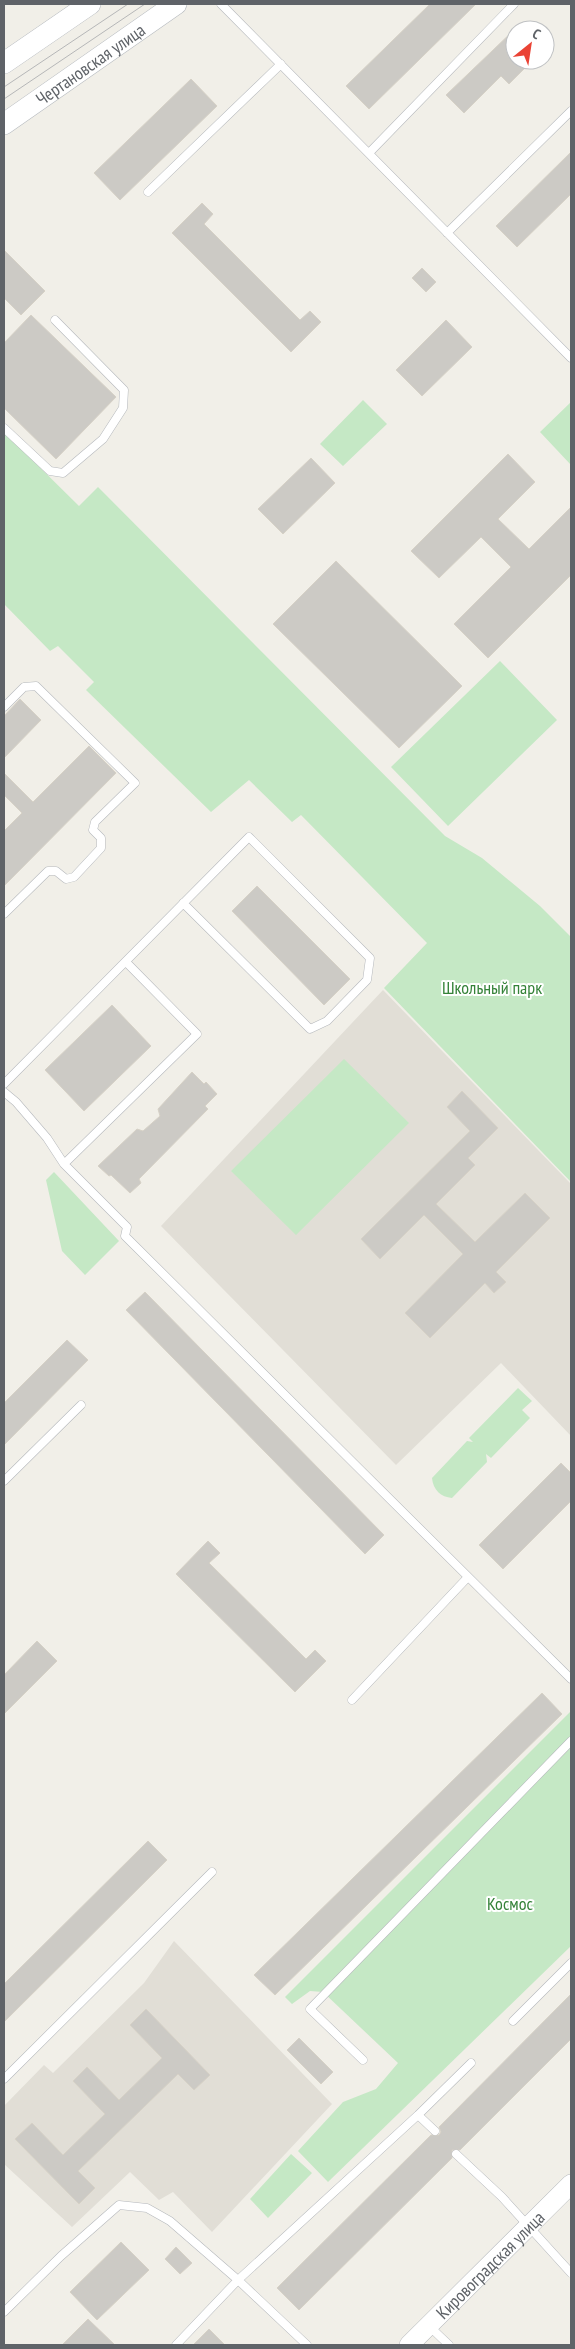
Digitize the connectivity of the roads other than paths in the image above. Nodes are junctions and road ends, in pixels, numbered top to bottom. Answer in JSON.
{"nodes":[{"id":1,"x":176,"y":4,"type":"edge"},
{"id":2,"x":221,"y":4,"type":"edge"},
{"id":3,"x":514,"y":4,"type":"edge"},
{"id":4,"x":83,"y":6,"type":"edge"},
{"id":5,"x":4,"y":63,"type":"edge"},
{"id":6,"x":281,"y":64,"type":"junction"},
{"id":7,"x":571,"y":111,"type":"edge"},
{"id":8,"x":4,"y":124,"type":"edge"},
{"id":9,"x":369,"y":153,"type":"junction"},
{"id":10,"x":148,"y":192,"type":"dead end"},
{"id":11,"x":447,"y":232,"type":"junction"},
{"id":12,"x":55,"y":320,"type":"dead end"},
{"id":13,"x":571,"y":358,"type":"edge"},
{"id":14,"x":4,"y":428,"type":"edge"},
{"id":15,"x":4,"y":707,"type":"edge"},
{"id":16,"x":183,"y":903,"type":"junction"},
{"id":17,"x":4,"y":914,"type":"edge"},
{"id":18,"x":126,"y":962,"type":"junction"},
{"id":19,"x":4,"y":1084,"type":"edge"},
{"id":20,"x":4,"y":1092,"type":"edge"},
{"id":21,"x":64,"y":1164,"type":"junction"},
{"id":22,"x":82,"y":1405,"type":"dead end"},
{"id":23,"x":4,"y":1481,"type":"edge"},
{"id":24,"x":468,"y":1577,"type":"junction"},
{"id":25,"x":571,"y":1679,"type":"edge"},
{"id":26,"x":352,"y":1700,"type":"dead end"},
{"id":27,"x":571,"y":1741,"type":"edge"},
{"id":28,"x":212,"y":1872,"type":"dead end"},
{"id":29,"x":571,"y":1963,"type":"edge"},
{"id":30,"x":513,"y":2022,"type":"dead end"},
{"id":31,"x":363,"y":2060,"type":"dead end"},
{"id":32,"x":471,"y":2063,"type":"dead end"},
{"id":33,"x":4,"y":2079,"type":"edge"},
{"id":34,"x":418,"y":2116,"type":"junction"},
{"id":35,"x":434,"y":2131,"type":"dead end"},
{"id":36,"x":456,"y":2154,"type":"dead end"},
{"id":37,"x":571,"y":2184,"type":"edge"},
{"id":38,"x":529,"y":2226,"type":"junction"},
{"id":39,"x":571,"y":2273,"type":"edge"},
{"id":40,"x":238,"y":2280,"type":"junction"},
{"id":41,"x":4,"y":2312,"type":"edge"},
{"id":42,"x":428,"y":2326,"type":"junction"},
{"id":43,"x":176,"y":2345,"type":"edge"},
{"id":44,"x":307,"y":2345,"type":"edge"},
{"id":45,"x":409,"y":2345,"type":"edge"},
{"id":46,"x":449,"y":2345,"type":"edge"}],
"edges":[{"from":1,"to":8,"type":"main road","name":"Чертановская улица"},
{"from":2,"to":6,"type":"lane"},
{"from":3,"to":9,"type":"lane"},
{"from":4,"to":5,"type":"main road"},
{"from":6,"to":9,"type":"lane"},
{"from":6,"to":10,"type":"lane"},
{"from":7,"to":11,"type":"lane"},
{"from":9,"to":11,"type":"lane"},
{"from":11,"to":13,"type":"lane"},
{"from":12,"to":14,"type":"lane"},
{"from":15,"to":17,"type":"lane"},
{"from":16,"to":16,"type":"lane"},
{"from":16,"to":18,"type":"lane"},
{"from":18,"to":19,"type":"lane"},
{"from":18,"to":21,"type":"lane"},
{"from":20,"to":21,"type":"lane"},
{"from":21,"to":24,"type":"lane"},
{"from":22,"to":23,"type":"lane"},
{"from":24,"to":25,"type":"lane"},
{"from":24,"to":26,"type":"lane"},
{"from":27,"to":31,"type":"lane"},
{"from":28,"to":33,"type":"lane"},
{"from":29,"to":30,"type":"lane"},
{"from":32,"to":34,"type":"lane"},
{"from":34,"to":35,"type":"lane"},
{"from":34,"to":40,"type":"lane"},
{"from":36,"to":38,"type":"lane"},
{"from":37,"to":38,"type":"street","name":"Кировоградская улица"},
{"from":38,"to":39,"type":"lane"},
{"from":38,"to":42,"type":"street","name":"Кировоградская улица"},
{"from":40,"to":41,"type":"lane"},
{"from":40,"to":43,"type":"lane"},
{"from":40,"to":44,"type":"lane"},
{"from":42,"to":45,"type":"street","name":"Кировоградская улица"},
{"from":42,"to":46,"type":"lane"}]}
